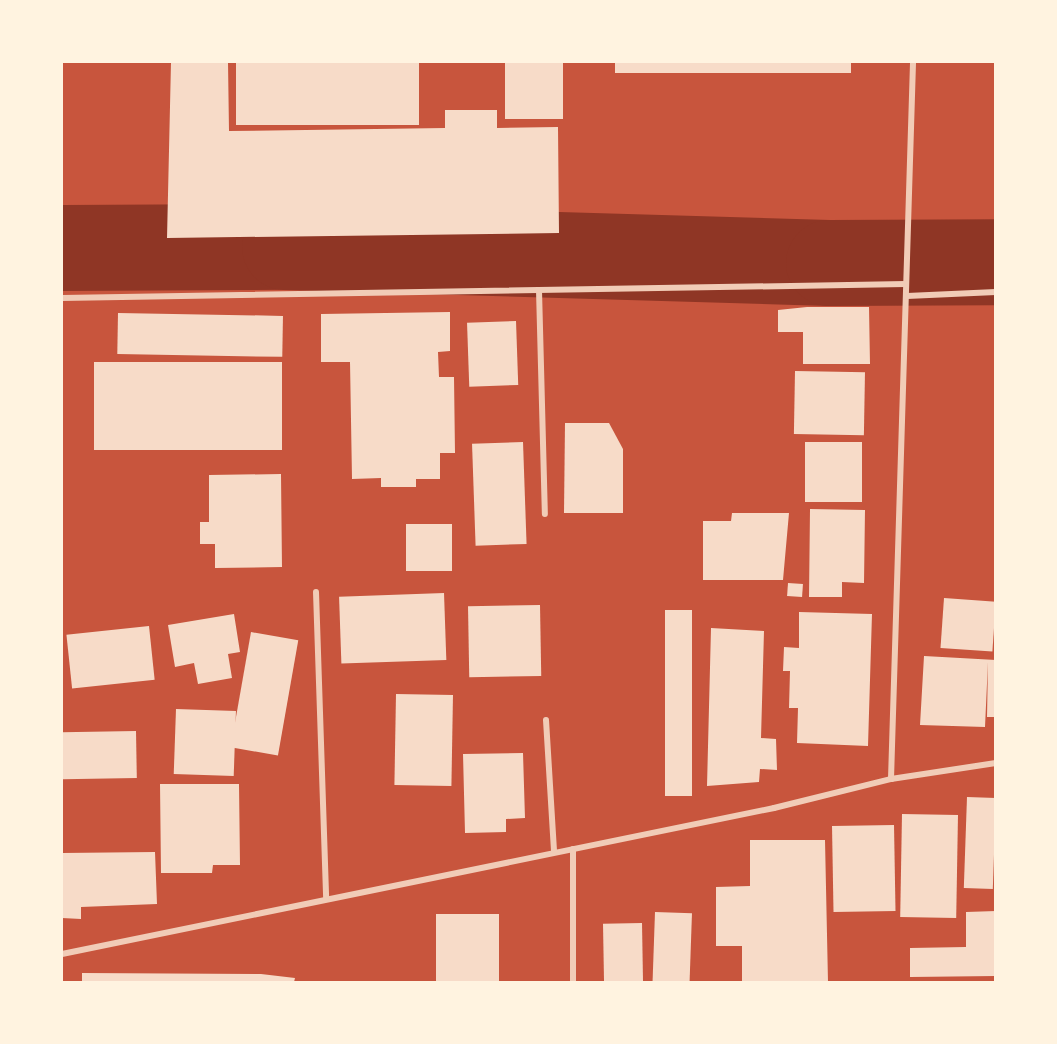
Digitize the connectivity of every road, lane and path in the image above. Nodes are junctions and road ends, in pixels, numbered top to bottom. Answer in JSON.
{"nodes":[{"id":1,"x":913,"y":62,"type":"edge"},
{"id":2,"x":906,"y":284,"type":"junction"},
{"id":3,"x":538,"y":290,"type":"junction"},
{"id":4,"x":996,"y":292,"type":"edge"},
{"id":5,"x":907,"y":296,"type":"junction"},
{"id":6,"x":62,"y":298,"type":"edge"},
{"id":7,"x":545,"y":514,"type":"dead end"},
{"id":8,"x":316,"y":592,"type":"dead end"},
{"id":9,"x":546,"y":720,"type":"dead end"},
{"id":10,"x":996,"y":763,"type":"edge"},
{"id":11,"x":891,"y":779,"type":"junction"},
{"id":12,"x":573,"y":849,"type":"junction"},
{"id":13,"x":554,"y":852,"type":"junction"},
{"id":14,"x":326,"y":899,"type":"junction"},
{"id":15,"x":62,"y":954,"type":"edge"},
{"id":16,"x":573,"y":982,"type":"edge"}],
"edges":[{"from":1,"to":2,"type":"street"},
{"from":2,"to":3,"type":"street"},
{"from":2,"to":5,"type":"street"},
{"from":3,"to":6,"type":"street"},
{"from":3,"to":7,"type":"street"},
{"from":4,"to":5,"type":"street"},
{"from":5,"to":11,"type":"street"},
{"from":8,"to":14,"type":"street"},
{"from":9,"to":13,"type":"street"},
{"from":10,"to":11,"type":"street"},
{"from":11,"to":12,"type":"street"},
{"from":12,"to":13,"type":"street"},
{"from":12,"to":16,"type":"street"},
{"from":13,"to":14,"type":"street"},
{"from":14,"to":15,"type":"street"}]}
